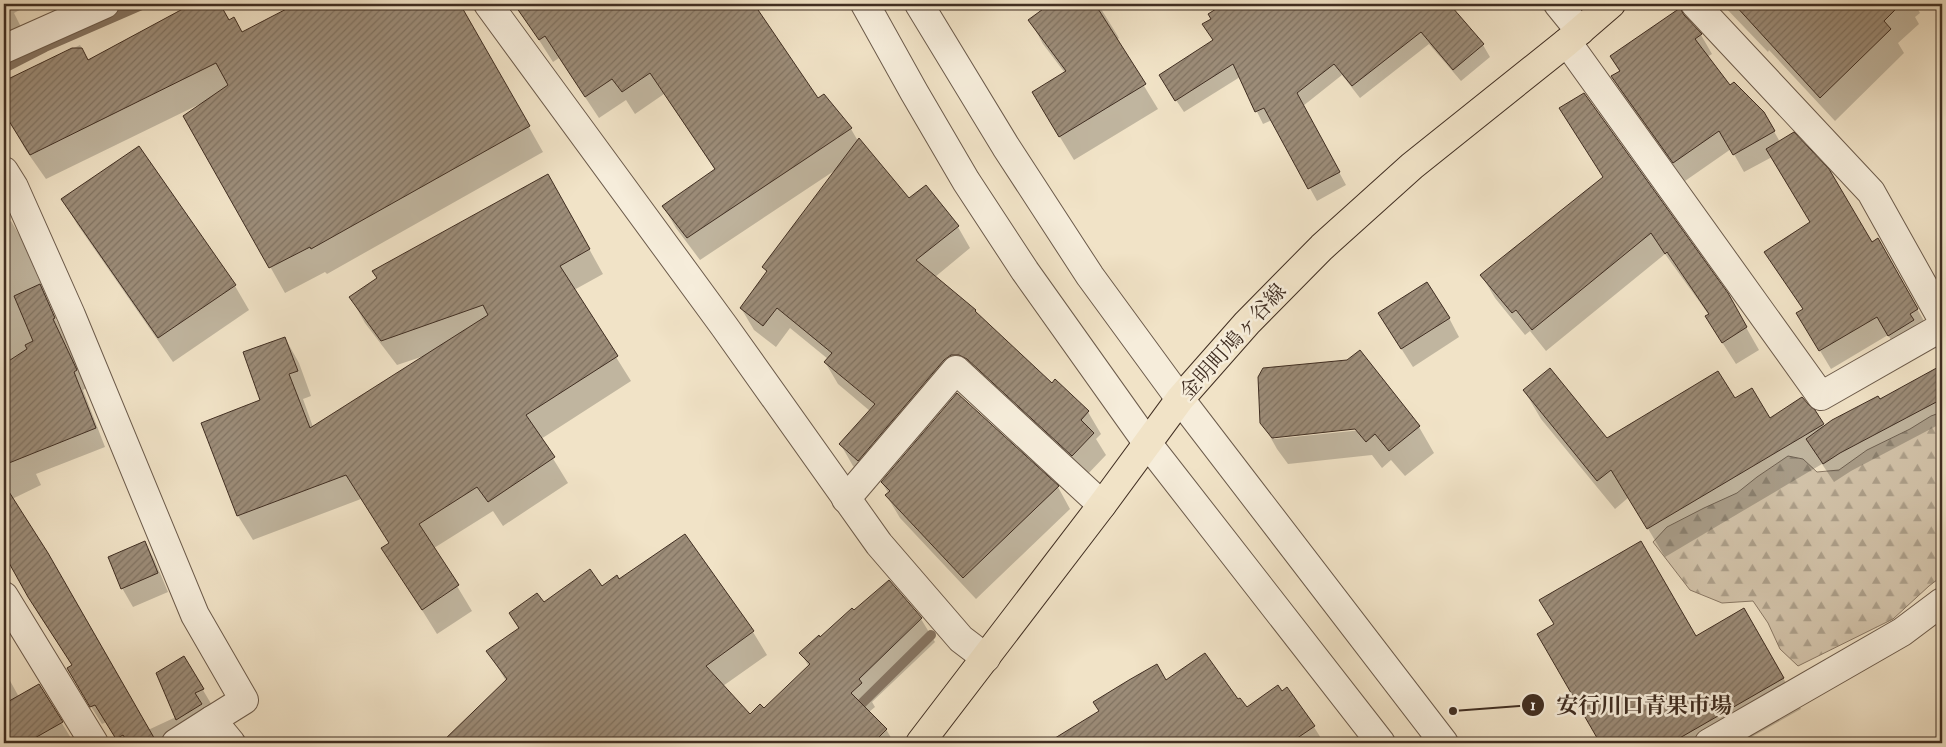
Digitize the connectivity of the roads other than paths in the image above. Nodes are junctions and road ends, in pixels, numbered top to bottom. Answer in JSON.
{"nodes":[{"id":1,"x":106,"y":4,"type":"edge"},
{"id":2,"x":488,"y":4,"type":"edge"},
{"id":3,"x":865,"y":4,"type":"edge"},
{"id":4,"x":919,"y":4,"type":"edge"},
{"id":5,"x":1558,"y":4,"type":"edge"},
{"id":6,"x":1611,"y":4,"type":"edge"},
{"id":7,"x":1695,"y":4,"type":"edge"},
{"id":8,"x":1573,"y":36,"type":"junction"},
{"id":9,"x":4,"y":49,"type":"edge"},
{"id":10,"x":4,"y":171,"type":"edge"},
{"id":11,"x":1942,"y":319,"type":"edge"},
{"id":12,"x":1942,"y":327,"type":"edge"},
{"id":13,"x":1180,"y":399,"type":"junction"},
{"id":14,"x":1148,"y":444,"type":"junction"},
{"id":15,"x":846,"y":499,"type":"junction"},
{"id":16,"x":1102,"y":505,"type":"junction"},
{"id":17,"x":4,"y":596,"type":"edge"},
{"id":18,"x":1942,"y":602,"type":"edge"},
{"id":19,"x":986,"y":658,"type":"junction"},
{"id":20,"x":212,"y":720,"type":"junction"},
{"id":21,"x":94,"y":743,"type":"edge"},
{"id":22,"x":176,"y":743,"type":"edge"},
{"id":23,"x":230,"y":743,"type":"edge"},
{"id":24,"x":920,"y":743,"type":"edge"},
{"id":25,"x":1381,"y":743,"type":"edge"},
{"id":26,"x":1444,"y":743,"type":"edge"},
{"id":27,"x":1709,"y":743,"type":"edge"}],
"edges":[{"from":1,"to":9,"type":"street"},
{"from":2,"to":15,"type":"street"},
{"from":3,"to":14,"type":"street"},
{"from":4,"to":13,"type":"street"},
{"from":5,"to":8,"type":"street"},
{"from":6,"to":8,"type":"main road","name":"金明町鳩ヶ谷線"},
{"from":7,"to":11,"type":"street"},
{"from":8,"to":12,"type":"street"},
{"from":8,"to":13,"type":"main road","name":"金明町鳩ヶ谷線"},
{"from":10,"to":20,"type":"street"},
{"from":13,"to":14,"type":"main road","name":"金明町鳩ヶ谷線"},
{"from":13,"to":26,"type":"street"},
{"from":14,"to":16,"type":"main road","name":"金明町鳩ヶ谷線"},
{"from":14,"to":25,"type":"street"},
{"from":15,"to":16,"type":"street"},
{"from":15,"to":19,"type":"street"},
{"from":16,"to":19,"type":"main road","name":"金明町鳩ヶ谷線"},
{"from":17,"to":21,"type":"street"},
{"from":18,"to":27,"type":"street"},
{"from":19,"to":24,"type":"main road","name":"金明町鳩ヶ谷線"},
{"from":20,"to":22,"type":"street"},
{"from":20,"to":23,"type":"street"}]}
